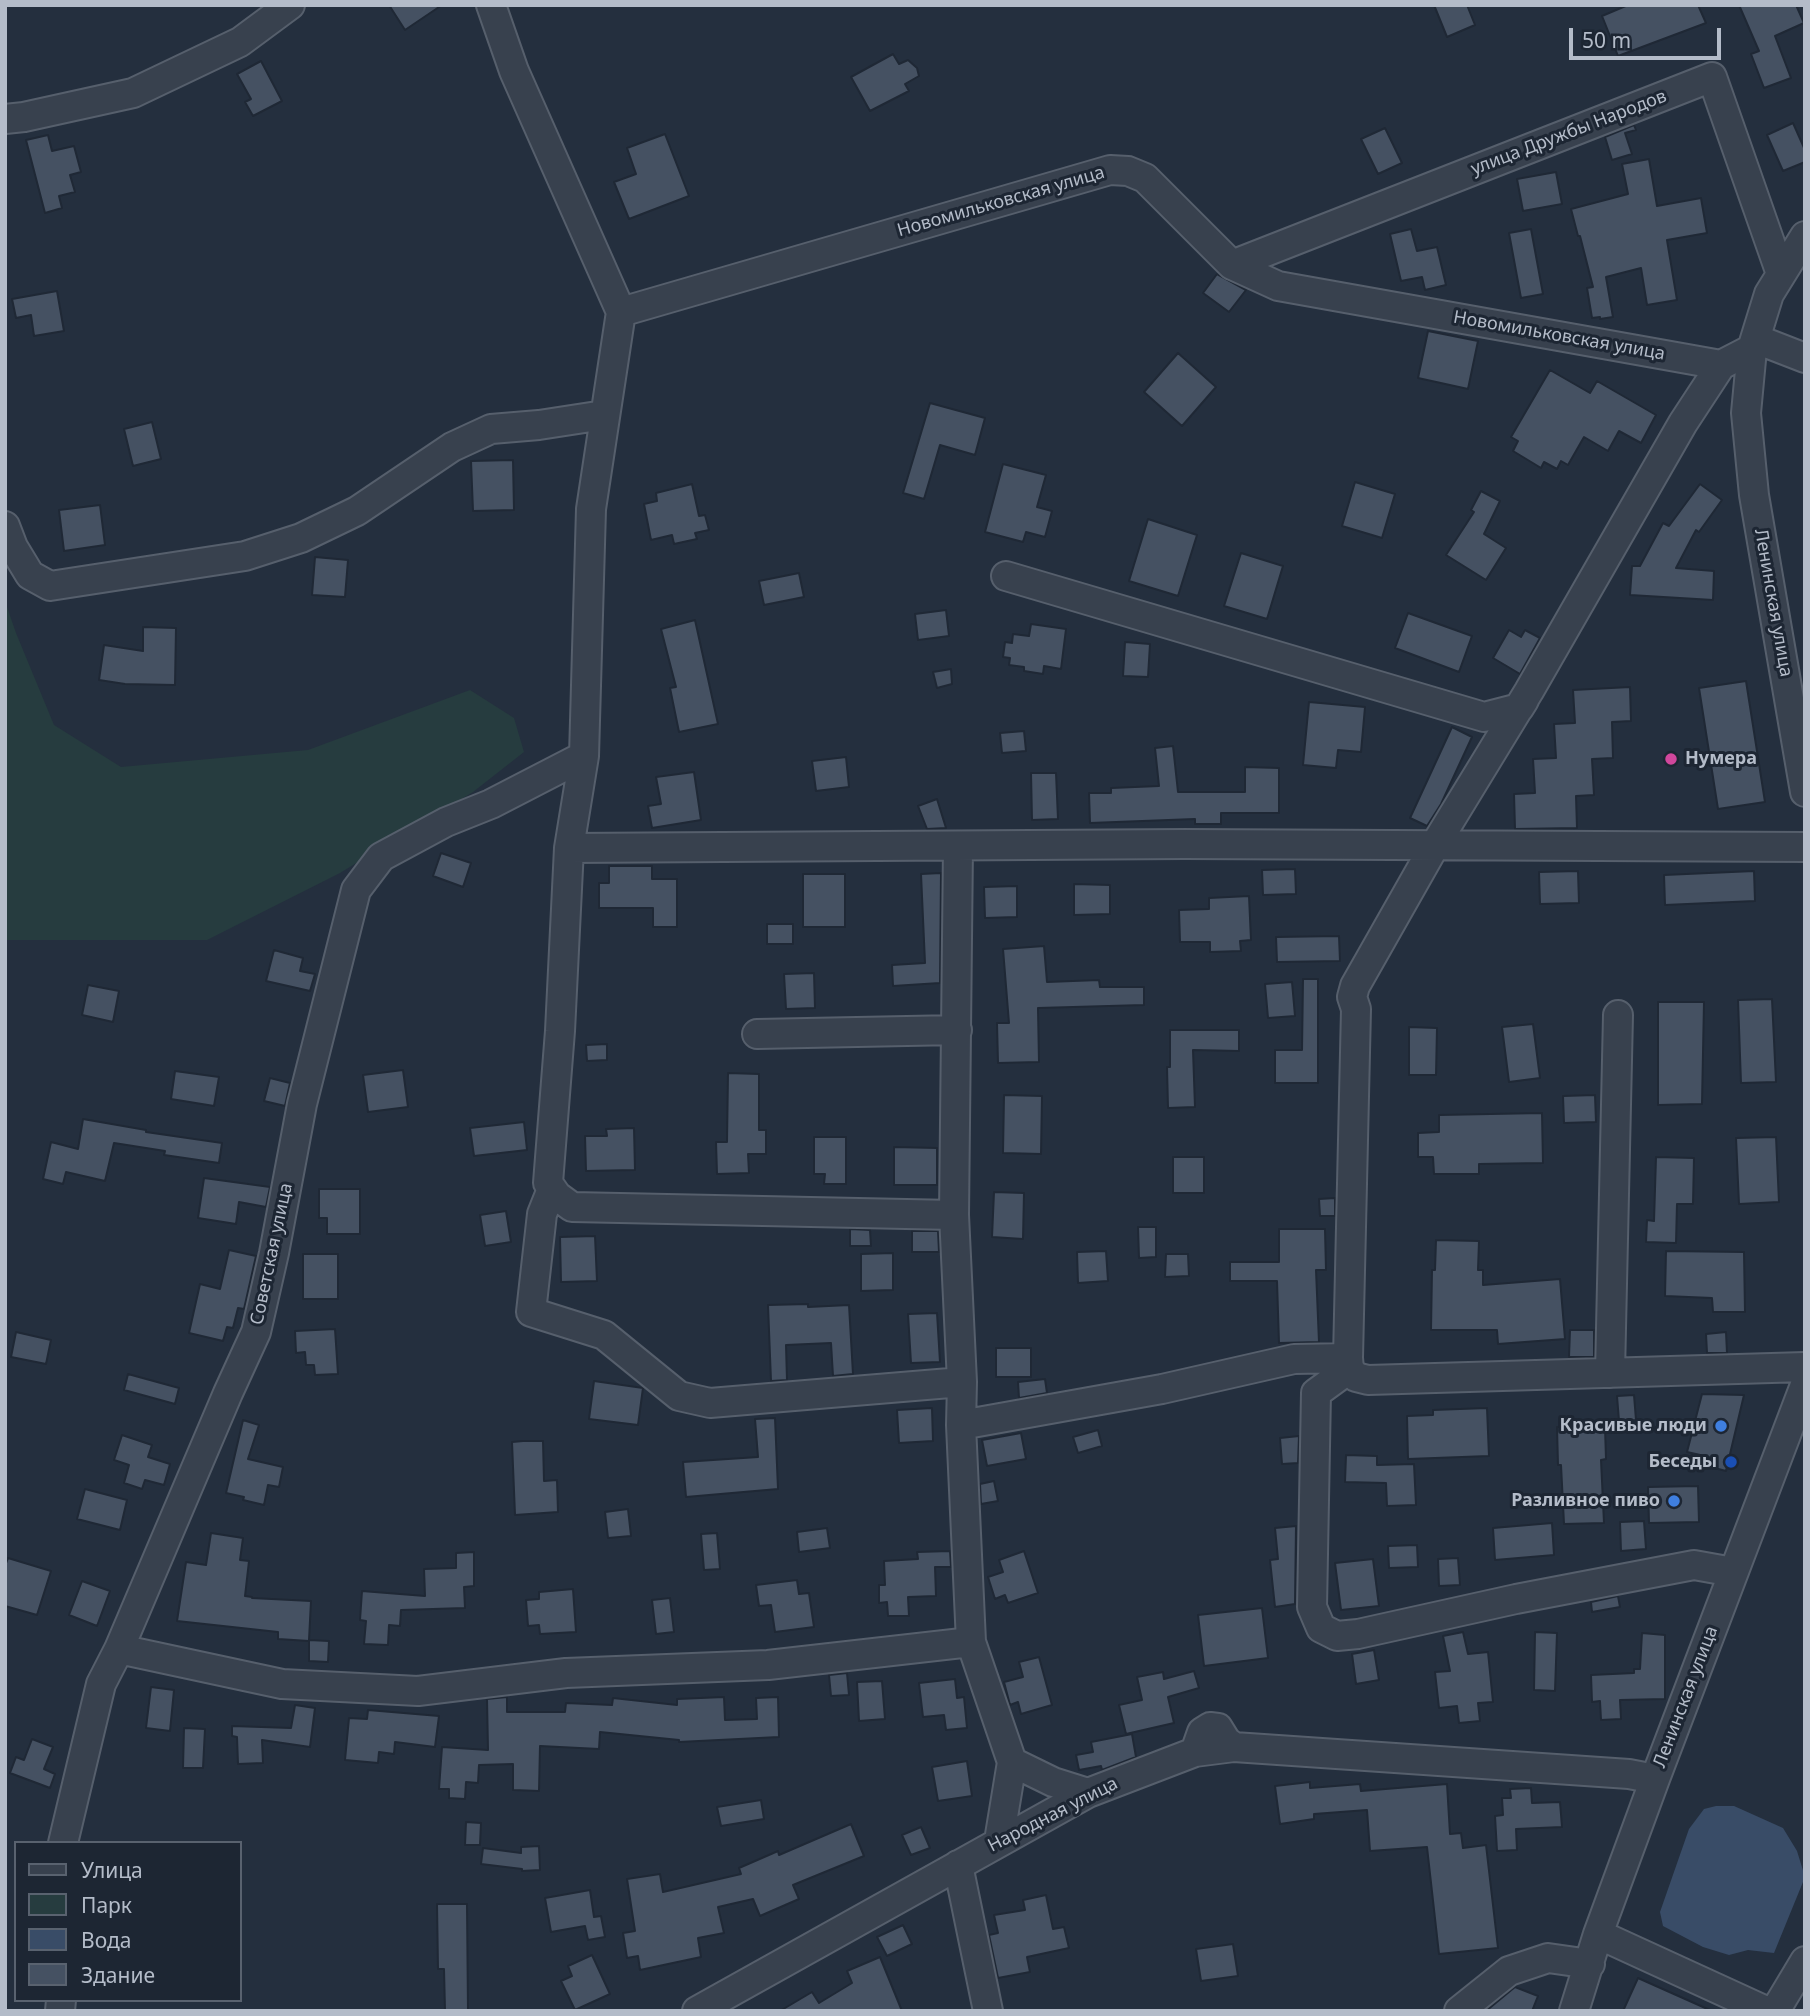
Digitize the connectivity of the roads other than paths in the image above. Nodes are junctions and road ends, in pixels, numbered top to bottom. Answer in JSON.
{"nodes":[{"id":1,"x":290,"y":5,"type":"edge"},
{"id":2,"x":491,"y":5,"type":"edge"},
{"id":3,"x":5,"y":119,"type":"edge"},
{"id":4,"x":1805,"y":236,"type":"edge"},
{"id":5,"x":1232,"y":265,"type":"junction"},
{"id":6,"x":1781,"y":274,"type":"junction"},
{"id":7,"x":621,"y":312,"type":"junction"},
{"id":8,"x":1754,"y":344,"type":"junction"},
{"id":9,"x":1805,"y":358,"type":"edge"},
{"id":10,"x":1721,"y":365,"type":"junction"},
{"id":11,"x":604,"y":415,"type":"junction"},
{"id":12,"x":5,"y":526,"type":"edge"},
{"id":13,"x":1006,"y":576,"type":"dead end"},
{"id":14,"x":1529,"y":691,"type":"junction"},
{"id":15,"x":578,"y":760,"type":"junction"},
{"id":16,"x":1805,"y":792,"type":"edge"},
{"id":17,"x":1435,"y":845,"type":"junction"},
{"id":18,"x":958,"y":846,"type":"junction"},
{"id":19,"x":1805,"y":846,"type":"edge"},
{"id":20,"x":569,"y":848,"type":"junction"},
{"id":21,"x":1618,"y":1015,"type":"dead end"},
{"id":22,"x":957,"y":1030,"type":"junction"},
{"id":23,"x":757,"y":1034,"type":"dead end"},
{"id":24,"x":552,"y":1189,"type":"junction"},
{"id":25,"x":954,"y":1215,"type":"junction"},
{"id":26,"x":1348,"y":1363,"type":"junction"},
{"id":27,"x":1805,"y":1367,"type":"edge"},
{"id":28,"x":1610,"y":1373,"type":"junction"},
{"id":29,"x":962,"y":1382,"type":"junction"},
{"id":30,"x":1805,"y":1385,"type":"edge"},
{"id":31,"x":961,"y":1425,"type":"junction"},
{"id":32,"x":1733,"y":1572,"type":"junction"},
{"id":33,"x":971,"y":1642,"type":"junction"},
{"id":34,"x":119,"y":1649,"type":"junction"},
{"id":35,"x":1012,"y":1762,"type":"junction"},
{"id":36,"x":1655,"y":1779,"type":"junction"},
{"id":37,"x":1088,"y":1793,"type":"junction"},
{"id":38,"x":63,"y":1841,"type":"edge"},
{"id":39,"x":999,"y":1841,"type":"junction"},
{"id":40,"x":958,"y":1865,"type":"junction"},
{"id":41,"x":1598,"y":1934,"type":"junction"},
{"id":42,"x":1805,"y":1961,"type":"edge"},
{"id":43,"x":1590,"y":1964,"type":"junction"},
{"id":44,"x":697,"y":2011,"type":"edge"},
{"id":45,"x":988,"y":2011,"type":"edge"},
{"id":46,"x":1459,"y":2011,"type":"edge"},
{"id":47,"x":1574,"y":2011,"type":"edge"},
{"id":48,"x":1766,"y":2011,"type":"edge"},
{"id":49,"x":1775,"y":2011,"type":"edge"}],
"edges":[{"from":1,"to":3,"type":"street"},
{"from":2,"to":7,"type":"street"},
{"from":4,"to":6,"type":"street","name":"Ленинская улица"},
{"from":5,"to":6,"type":"street","name":"улица Дружбы Народов"},
{"from":5,"to":7,"type":"street","name":"Новомильковская улица"},
{"from":5,"to":10,"type":"street","name":"Новомильковская улица"},
{"from":6,"to":8,"type":"street","name":"Ленинская улица"},
{"from":7,"to":11,"type":"street"},
{"from":8,"to":9,"type":"street"},
{"from":8,"to":10,"type":"street"},
{"from":8,"to":16,"type":"street","name":"Ленинская улица"},
{"from":10,"to":14,"type":"street"},
{"from":11,"to":12,"type":"street"},
{"from":11,"to":15,"type":"street"},
{"from":13,"to":14,"type":"street"},
{"from":14,"to":17,"type":"street"},
{"from":15,"to":20,"type":"street"},
{"from":15,"to":34,"type":"street","name":"Советская улица"},
{"from":17,"to":18,"type":"street"},
{"from":17,"to":19,"type":"street"},
{"from":17,"to":26,"type":"street"},
{"from":18,"to":20,"type":"street"},
{"from":18,"to":22,"type":"street"},
{"from":20,"to":24,"type":"street"},
{"from":21,"to":28,"type":"street"},
{"from":22,"to":23,"type":"street"},
{"from":22,"to":25,"type":"street"},
{"from":24,"to":25,"type":"street"},
{"from":24,"to":29,"type":"street"},
{"from":25,"to":29,"type":"street"},
{"from":26,"to":28,"type":"street"},
{"from":26,"to":31,"type":"street"},
{"from":26,"to":32,"type":"street"},
{"from":27,"to":28,"type":"street"},
{"from":29,"to":31,"type":"street"},
{"from":30,"to":32,"type":"street","name":"Ленинская улица"},
{"from":31,"to":33,"type":"street"},
{"from":32,"to":36,"type":"street","name":"Ленинская улица"},
{"from":33,"to":34,"type":"street"},
{"from":33,"to":35,"type":"street"},
{"from":34,"to":38,"type":"street","name":"Советская улица"},
{"from":35,"to":37,"type":"street"},
{"from":35,"to":39,"type":"street"},
{"from":36,"to":37,"type":"street","name":"Народная улица"},
{"from":36,"to":41,"type":"street","name":"Ленинская улица"},
{"from":37,"to":39,"type":"street","name":"Народная улица"},
{"from":39,"to":40,"type":"street","name":"Народная улица"},
{"from":40,"to":44,"type":"street","name":"Народная улица"},
{"from":40,"to":45,"type":"street"},
{"from":41,"to":43,"type":"street","name":"Ленинская улица"},
{"from":41,"to":48,"type":"street"},
{"from":42,"to":49,"type":"street"},
{"from":43,"to":46,"type":"street"},
{"from":43,"to":47,"type":"street","name":"Ленинская улица"}]}
